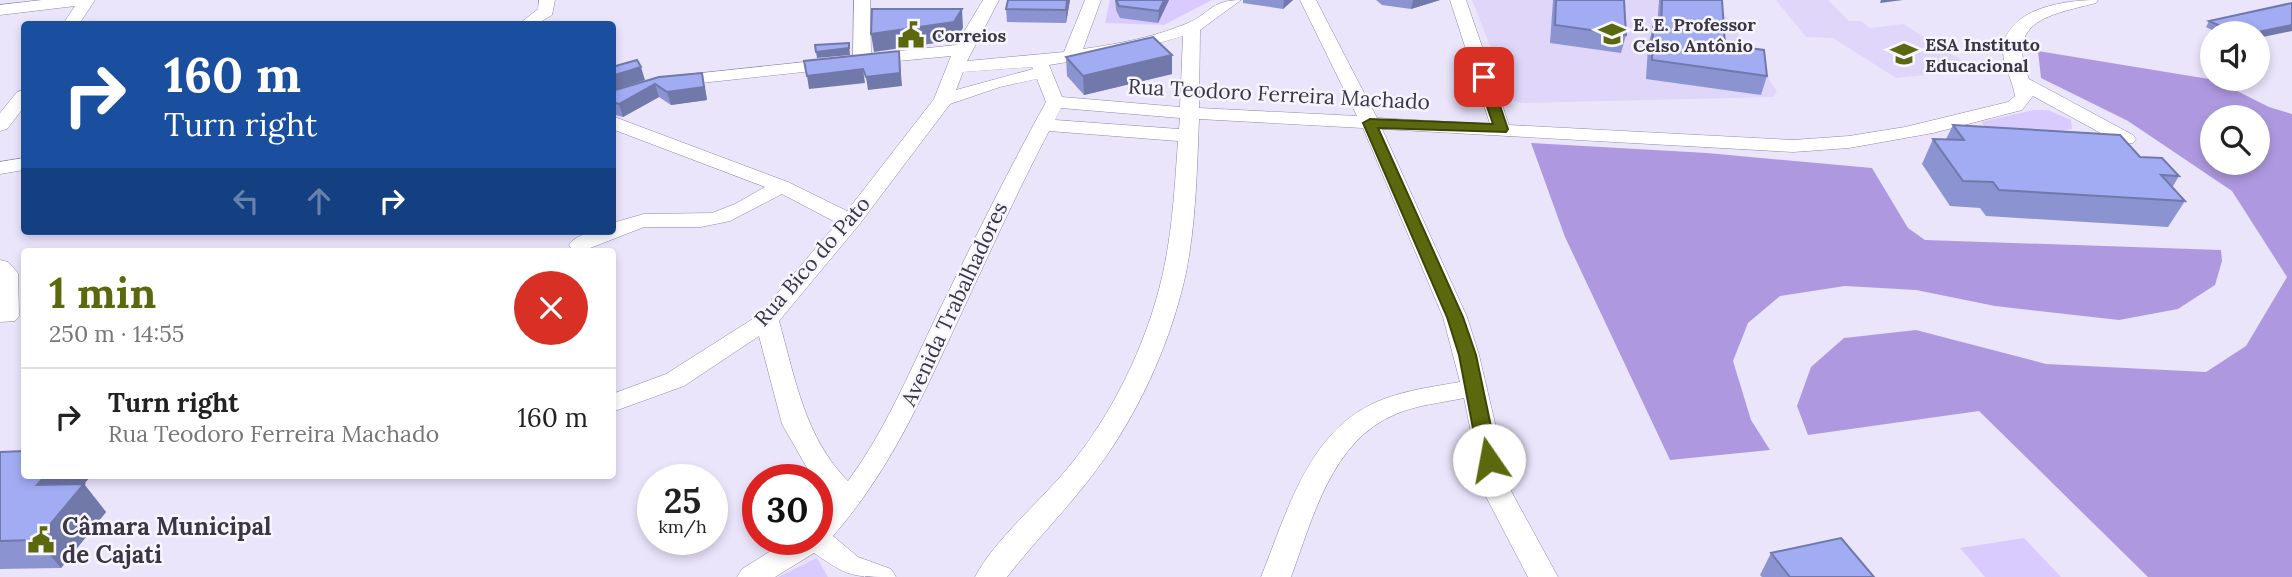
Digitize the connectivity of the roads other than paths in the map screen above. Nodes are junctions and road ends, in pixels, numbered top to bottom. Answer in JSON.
{"nodes":[{"id":1,"x":84,"y":0,"type":"edge"},
{"id":2,"x":547,"y":0,"type":"edge"},
{"id":3,"x":862,"y":0,"type":"edge"},
{"id":4,"x":991,"y":0,"type":"edge"},
{"id":5,"x":1093,"y":0,"type":"edge"},
{"id":6,"x":1233,"y":0,"type":"edge"},
{"id":7,"x":1308,"y":0,"type":"edge"},
{"id":8,"x":1458,"y":0,"type":"edge"},
{"id":9,"x":2090,"y":0,"type":"edge"},
{"id":10,"x":0,"y":10,"type":"edge"},
{"id":11,"x":73,"y":21,"type":"edge"},
{"id":12,"x":531,"y":21,"type":"edge"},
{"id":13,"x":1192,"y":29,"type":"junction"},
{"id":14,"x":1071,"y":57,"type":"junction"},
{"id":15,"x":959,"y":58,"type":"junction"},
{"id":16,"x":862,"y":61,"type":"junction"},
{"id":17,"x":1041,"y":67,"type":"junction"},
{"id":18,"x":660,"y":83,"type":"edge"},
{"id":19,"x":2023,"y":83,"type":"junction"},
{"id":20,"x":943,"y":100,"type":"junction"},
{"id":21,"x":21,"y":101,"type":"edge"},
{"id":22,"x":1055,"y":102,"type":"junction"},
{"id":23,"x":1370,"y":123,"type":"junction"},
{"id":24,"x":616,"y":124,"type":"edge"},
{"id":25,"x":0,"y":125,"type":"edge"},
{"id":26,"x":1044,"y":125,"type":"junction"},
{"id":27,"x":1189,"y":125,"type":"junction"},
{"id":28,"x":1501,"y":129,"type":"junction"},
{"id":29,"x":1902,"y":135,"type":"junction"},
{"id":30,"x":1977,"y":135,"type":"edge"},
{"id":31,"x":2090,"y":139,"type":"edge"},
{"id":32,"x":21,"y":164,"type":"edge"},
{"id":33,"x":0,"y":168,"type":"edge"},
{"id":34,"x":780,"y":186,"type":"junction"},
{"id":35,"x":850,"y":221,"type":"junction"},
{"id":36,"x":616,"y":230,"type":"edge"},
{"id":37,"x":604,"y":235,"type":"edge"},
{"id":38,"x":580,"y":245,"type":"dead end"},
{"id":39,"x":0,"y":267,"type":"edge"},
{"id":40,"x":11,"y":316,"type":"edge"},
{"id":41,"x":767,"y":320,"type":"junction"},
{"id":42,"x":1473,"y":388,"type":"junction"},
{"id":43,"x":616,"y":402,"type":"edge"},
{"id":44,"x":849,"y":500,"type":"junction"},
{"id":45,"x":833,"y":518,"type":"edge"},
{"id":46,"x":788,"y":555,"type":"edge"},
{"id":47,"x":832,"y":555,"type":"edge"},
{"id":48,"x":848,"y":571,"type":"edge"},
{"id":49,"x":752,"y":577,"type":"edge"},
{"id":50,"x":880,"y":577,"type":"edge"},
{"id":51,"x":990,"y":577,"type":"edge"},
{"id":52,"x":1276,"y":577,"type":"edge"},
{"id":53,"x":1543,"y":577,"type":"edge"}],
"edges":[{"from":1,"to":10,"type":"street"},
{"from":1,"to":11,"type":"street"},
{"from":2,"to":12,"type":"street"},
{"from":3,"to":16,"type":"street"},
{"from":4,"to":15,"type":"street","name":"Rua Bico do Pato"},
{"from":5,"to":14,"type":"street"},
{"from":6,"to":13,"type":"street"},
{"from":7,"to":23,"type":"street"},
{"from":8,"to":28,"type":"street"},
{"from":9,"to":19,"type":"street"},
{"from":13,"to":14,"type":"street"},
{"from":13,"to":27,"type":"street"},
{"from":14,"to":17,"type":"street"},
{"from":15,"to":16,"type":"street"},
{"from":15,"to":17,"type":"street"},
{"from":15,"to":20,"type":"street","name":"Rua Bico do Pato"},
{"from":16,"to":18,"type":"street"},
{"from":17,"to":20,"type":"street"},
{"from":17,"to":22,"type":"street"},
{"from":19,"to":29,"type":"street","name":"Rua Teodoro Ferreira Machado"},
{"from":19,"to":31,"type":"street"},
{"from":20,"to":35,"type":"street","name":"Rua Bico do Pato"},
{"from":21,"to":25,"type":"street"},
{"from":22,"to":26,"type":"street","name":"Avenida Trabalhadores"},
{"from":22,"to":27,"type":"street","name":"Rua Teodoro Ferreira Machado"},
{"from":23,"to":27,"type":"street","name":"Rua Teodoro Ferreira Machado"},
{"from":23,"to":28,"type":"street","name":"Rua Teodoro Ferreira Machado"},
{"from":23,"to":42,"type":"street"},
{"from":24,"to":34,"type":"street"},
{"from":26,"to":27,"type":"street"},
{"from":26,"to":44,"type":"street","name":"Avenida Trabalhadores"},
{"from":27,"to":51,"type":"street"},
{"from":28,"to":29,"type":"street","name":"Rua Teodoro Ferreira Machado"},
{"from":29,"to":30,"type":"street"},
{"from":32,"to":33,"type":"street"},
{"from":34,"to":35,"type":"street"},
{"from":34,"to":36,"type":"street"},
{"from":35,"to":41,"type":"street","name":"Rua Bico do Pato"},
{"from":37,"to":38,"type":"street"},
{"from":39,"to":40,"type":"street"},
{"from":41,"to":43,"type":"street","name":"Rua Bico do Pato"},
{"from":41,"to":44,"type":"street"},
{"from":42,"to":52,"type":"street"},
{"from":42,"to":53,"type":"street"},
{"from":44,"to":45,"type":"street","name":"Avenida Trabalhadores"},
{"from":46,"to":49,"type":"street","name":"Avenida Trabalhadores"},
{"from":47,"to":48,"type":"street"},
{"from":48,"to":50,"type":"street"}]}
